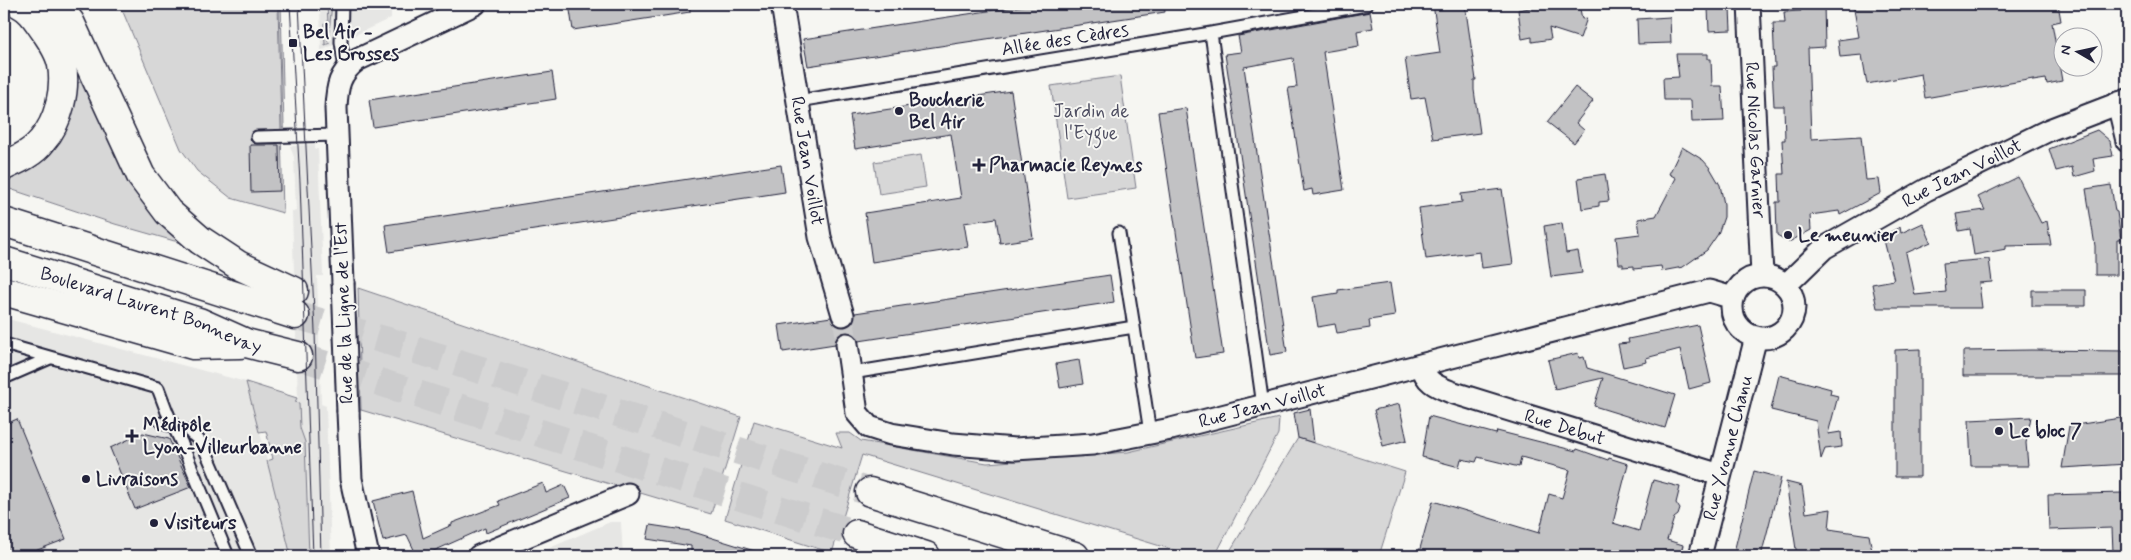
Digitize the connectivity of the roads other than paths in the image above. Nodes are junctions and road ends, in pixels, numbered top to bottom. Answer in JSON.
{"nodes":[{"id":1,"x":20,"y":4,"type":"edge"},
{"id":2,"x":56,"y":4,"type":"edge"},
{"id":3,"x":342,"y":4,"type":"edge"},
{"id":4,"x":475,"y":4,"type":"edge"},
{"id":5,"x":782,"y":4,"type":"edge"},
{"id":6,"x":1749,"y":4,"type":"edge"},
{"id":7,"x":1366,"y":5,"type":"edge"},
{"id":8,"x":1211,"y":34,"type":"junction"},
{"id":9,"x":346,"y":69,"type":"junction"},
{"id":10,"x":798,"y":101,"type":"junction"},
{"id":11,"x":2122,"y":102,"type":"edge"},
{"id":12,"x":337,"y":135,"type":"junction"},
{"id":13,"x":257,"y":137,"type":"dead end"},
{"id":14,"x":2127,"y":141,"type":"edge"},
{"id":15,"x":4,"y":166,"type":"edge"},
{"id":16,"x":4,"y":222,"type":"edge"},
{"id":17,"x":1119,"y":233,"type":"dead end"},
{"id":18,"x":4,"y":261,"type":"edge"},
{"id":19,"x":1762,"y":275,"type":"junction"},
{"id":20,"x":1786,"y":285,"type":"junction"},
{"id":21,"x":4,"y":291,"type":"edge"},
{"id":22,"x":1733,"y":298,"type":"junction"},
{"id":23,"x":843,"y":315,"type":"tunnel mouth"},
{"id":24,"x":1134,"y":327,"type":"junction"},
{"id":25,"x":1756,"y":337,"type":"junction"},
{"id":26,"x":246,"y":343,"type":"junction"},
{"id":27,"x":4,"y":344,"type":"edge"},
{"id":28,"x":847,"y":344,"type":"tunnel mouth"},
{"id":29,"x":298,"y":356,"type":"tunnel mouth"},
{"id":30,"x":50,"y":358,"type":"junction"},
{"id":31,"x":1422,"y":365,"type":"junction"},
{"id":32,"x":852,"y":374,"type":"junction"},
{"id":33,"x":4,"y":378,"type":"edge"},
{"id":34,"x":1262,"y":406,"type":"junction"},
{"id":35,"x":162,"y":423,"type":"dead end"},
{"id":36,"x":1150,"y":433,"type":"junction"},
{"id":37,"x":1720,"y":476,"type":"junction"},
{"id":38,"x":870,"y":492,"type":"tunnel mouth"},
{"id":39,"x":628,"y":494,"type":"dead end"},
{"id":40,"x":857,"y":534,"type":"tunnel mouth"},
{"id":41,"x":228,"y":556,"type":"edge"},
{"id":42,"x":251,"y":556,"type":"edge"},
{"id":43,"x":368,"y":556,"type":"edge"},
{"id":44,"x":479,"y":556,"type":"edge"},
{"id":45,"x":926,"y":556,"type":"edge"},
{"id":46,"x":1075,"y":556,"type":"edge"},
{"id":47,"x":1700,"y":556,"type":"edge"}],
"edges":[{"from":1,"to":15,"type":"highway"},
{"from":2,"to":16,"type":"highway","name":"Boulevard Laurent Bonnevay"},
{"from":3,"to":9,"type":"lane"},
{"from":4,"to":9,"type":"street"},
{"from":5,"to":10,"type":"street","name":"Rue Jean Voillot"},
{"from":6,"to":19,"type":"street","name":"Rue Nicolas Garnier"},
{"from":7,"to":8,"type":"lane","name":"Allée des Cèdres"},
{"from":8,"to":10,"type":"lane","name":"Allée des Cèdres"},
{"from":8,"to":34,"type":"lane"},
{"from":9,"to":12,"type":"street","name":"Rue de la Ligne de l'Est"},
{"from":10,"to":23,"type":"street","name":"Rue Jean Voillot"},
{"from":11,"to":14,"type":"street"},
{"from":11,"to":20,"type":"street","name":"Rue Jean Voillot"},
{"from":12,"to":13,"type":"lane"},
{"from":12,"to":43,"type":"street","name":"Rue de la Ligne de l'Est","bridge":true},
{"from":17,"to":24,"type":"lane"},
{"from":18,"to":26,"type":"highway","name":"Boulevard Laurent Bonnevay"},
{"from":19,"to":20,"type":"street"},
{"from":19,"to":22,"type":"street"},
{"from":20,"to":25,"type":"street"},
{"from":21,"to":26,"type":"highway"},
{"from":22,"to":25,"type":"street"},
{"from":22,"to":31,"type":"street","name":"Rue Jean Voillot"},
{"from":24,"to":32,"type":"lane"},
{"from":24,"to":36,"type":"lane"},
{"from":25,"to":37,"type":"street","name":"Rue Yvonne Chanu"},
{"from":26,"to":29,"type":"highway","name":"Boulevard Laurent Bonnevay"},
{"from":27,"to":30,"type":"lane"},
{"from":28,"to":32,"type":"street","name":"Rue Jean Voillot"},
{"from":30,"to":33,"type":"lane"},
{"from":30,"to":41,"type":"lane","bridge":true},
{"from":31,"to":34,"type":"street","name":"Rue Jean Voillot"},
{"from":31,"to":37,"type":"street","name":"Rue Debut"},
{"from":32,"to":36,"type":"street","name":"Rue Jean Voillot"},
{"from":34,"to":36,"type":"street","name":"Rue Jean Voillot"},
{"from":35,"to":42,"type":"lane"},
{"from":37,"to":47,"type":"street","name":"Rue Yvonne Chanu"},
{"from":38,"to":46,"type":"highway"},
{"from":39,"to":44,"type":"street"},
{"from":40,"to":45,"type":"highway"}]}
